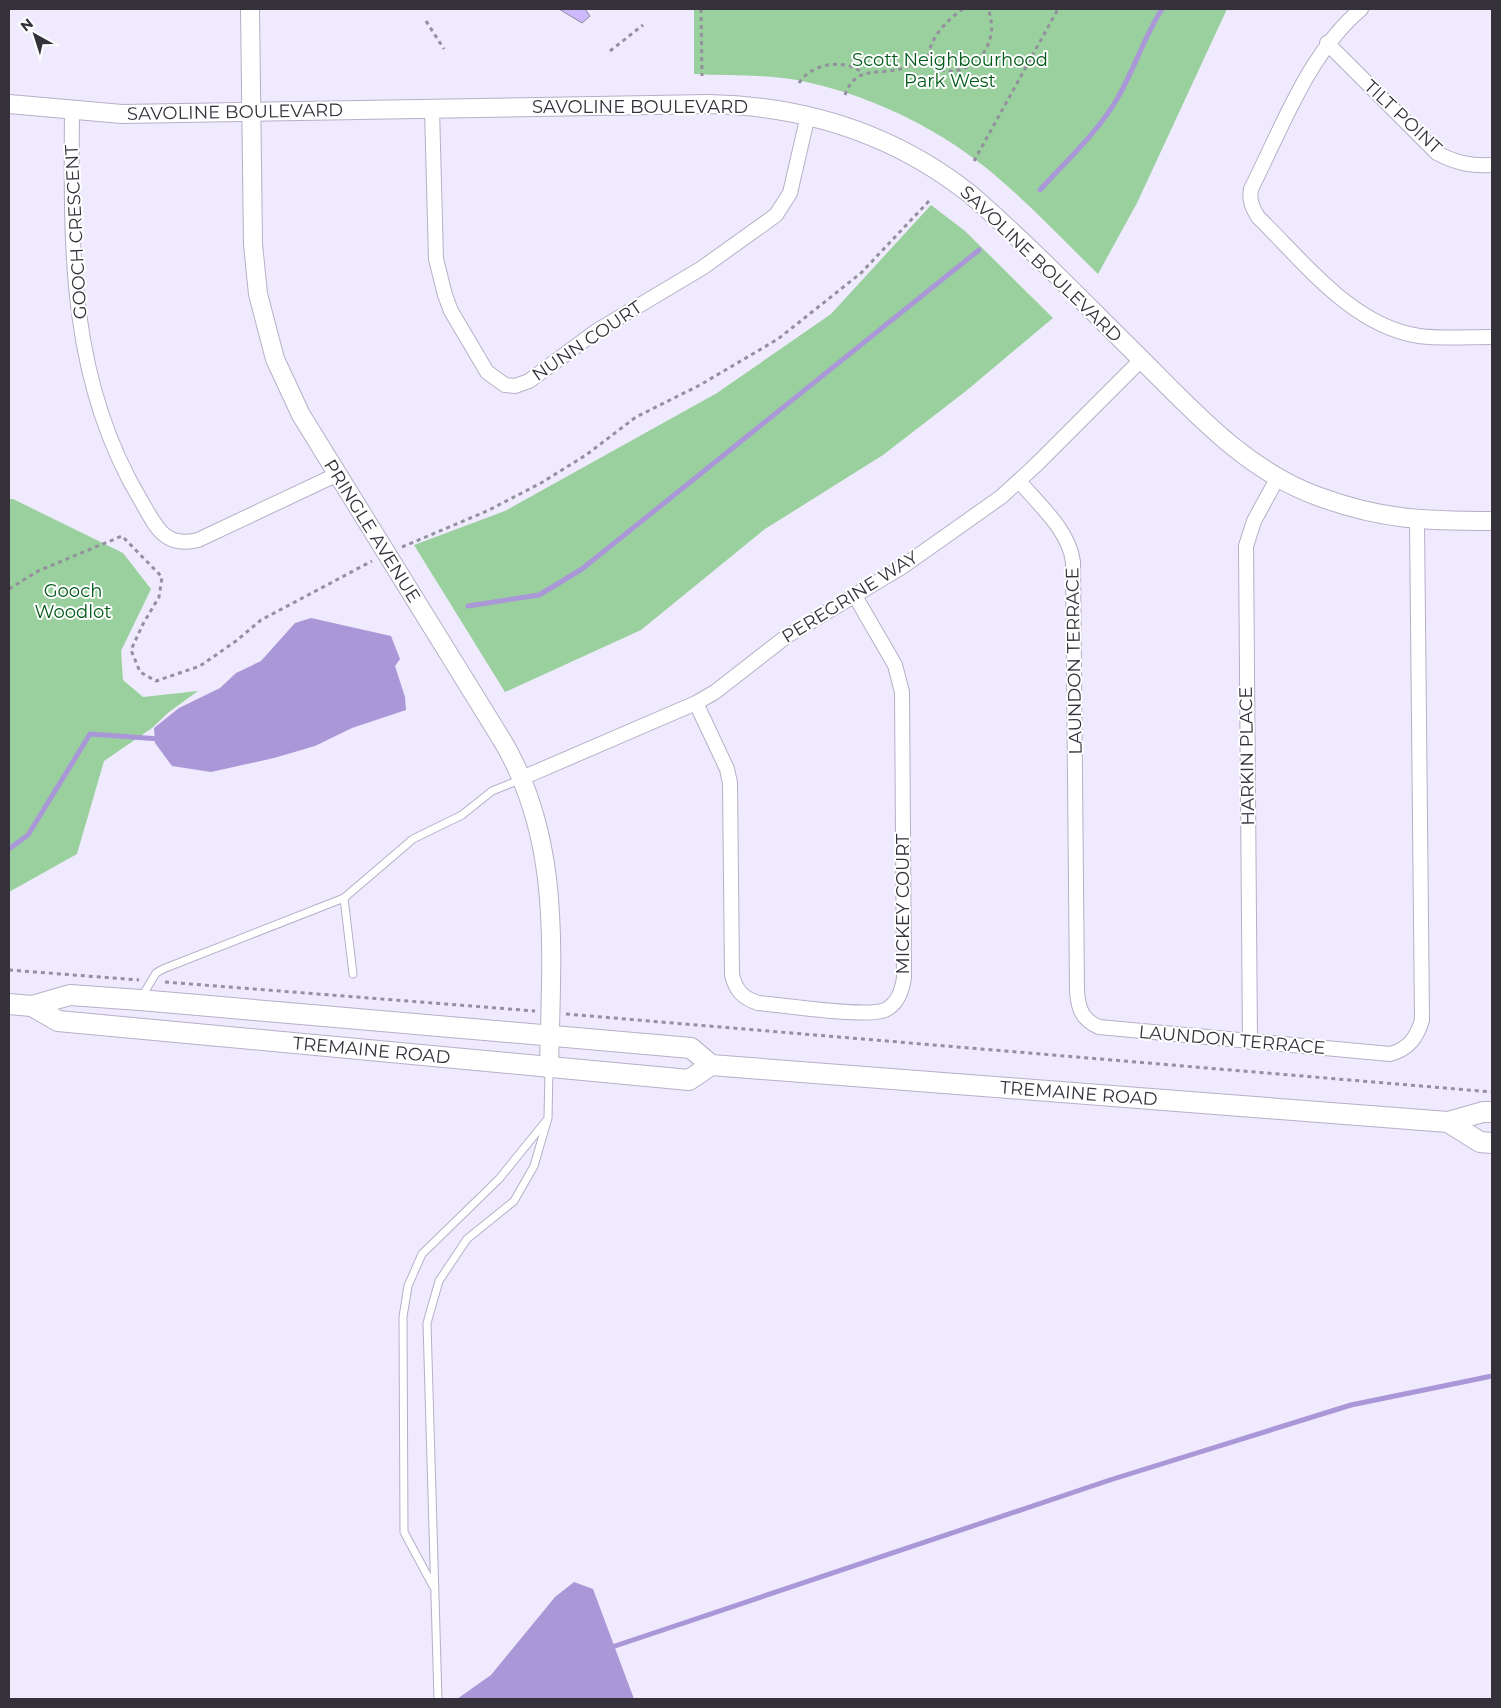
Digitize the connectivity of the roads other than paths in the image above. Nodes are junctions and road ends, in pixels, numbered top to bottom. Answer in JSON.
{"nodes":[{"id":1,"x":250,"y":9,"type":"edge"},
{"id":2,"x":1361,"y":9,"type":"edge"},
{"id":3,"x":1327,"y":43,"type":"junction"},
{"id":4,"x":9,"y":104,"type":"edge"},
{"id":5,"x":432,"y":109,"type":"junction"},
{"id":6,"x":72,"y":110,"type":"junction"},
{"id":7,"x":251,"y":112,"type":"junction"},
{"id":8,"x":808,"y":115,"type":"junction"},
{"id":9,"x":1492,"y":166,"type":"edge"},
{"id":10,"x":1492,"y":337,"type":"edge"},
{"id":11,"x":1141,"y":360,"type":"junction"},
{"id":12,"x":338,"y":474,"type":"junction"},
{"id":13,"x":1278,"y":477,"type":"junction"},
{"id":14,"x":1019,"y":481,"type":"junction"},
{"id":15,"x":1417,"y":521,"type":"junction"},
{"id":16,"x":1492,"y":521,"type":"edge"},
{"id":17,"x":855,"y":596,"type":"junction"},
{"id":18,"x":696,"y":703,"type":"junction"},
{"id":19,"x":522,"y":778,"type":"junction"},
{"id":20,"x":344,"y":898,"type":"junction"},
{"id":21,"x":353,"y":974,"type":"dead end"},
{"id":22,"x":140,"y":1000,"type":"junction"},
{"id":23,"x":9,"y":1004,"type":"edge"},
{"id":24,"x":32,"y":1006,"type":"junction"},
{"id":25,"x":549,"y":1036,"type":"junction"},
{"id":26,"x":1250,"y":1042,"type":"junction"},
{"id":27,"x":711,"y":1065,"type":"junction"},
{"id":28,"x":549,"y":1069,"type":"junction"},
{"id":29,"x":1492,"y":1112,"type":"edge"},
{"id":30,"x":548,"y":1118,"type":"junction"},
{"id":31,"x":1448,"y":1122,"type":"junction"},
{"id":32,"x":1492,"y":1143,"type":"edge"},
{"id":33,"x":435,"y":1588,"type":"junction"},
{"id":34,"x":438,"y":1699,"type":"edge"}],
"edges":[{"from":1,"to":7,"type":"street","name":"PRINGLE AVENUE"},
{"from":2,"to":3,"type":"street"},
{"from":3,"to":9,"type":"street","name":"TILT POINT"},
{"from":3,"to":10,"type":"street"},
{"from":4,"to":6,"type":"street","name":"SAVOLINE BOULEVARD"},
{"from":5,"to":7,"type":"street","name":"SAVOLINE BOULEVARD"},
{"from":5,"to":8,"type":"street","name":"SAVOLINE BOULEVARD"},
{"from":5,"to":8,"type":"street","name":"NUNN COURT"},
{"from":6,"to":7,"type":"street","name":"SAVOLINE BOULEVARD"},
{"from":6,"to":12,"type":"street","name":"GOOCH CRESCENT"},
{"from":7,"to":12,"type":"street","name":"PRINGLE AVENUE"},
{"from":8,"to":11,"type":"street","name":"SAVOLINE BOULEVARD"},
{"from":11,"to":13,"type":"street","name":"SAVOLINE BOULEVARD"},
{"from":11,"to":14,"type":"street","name":"PEREGRINE WAY"},
{"from":12,"to":19,"type":"street","name":"PRINGLE AVENUE"},
{"from":13,"to":15,"type":"street","name":"SAVOLINE BOULEVARD"},
{"from":13,"to":26,"type":"street","name":"HARKIN PLACE"},
{"from":14,"to":17,"type":"street","name":"PEREGRINE WAY"},
{"from":14,"to":26,"type":"street","name":"LAUNDON TERRACE"},
{"from":15,"to":16,"type":"street","name":"SAVOLINE BOULEVARD"},
{"from":15,"to":26,"type":"street","name":"LAUNDON TERRACE"},
{"from":17,"to":18,"type":"street","name":"PEREGRINE WAY"},
{"from":17,"to":18,"type":"street","name":"MICKEY COURT"},
{"from":18,"to":19,"type":"street","name":"PEREGRINE WAY"},
{"from":19,"to":20,"type":"lane"},
{"from":19,"to":25,"type":"street","name":"PRINGLE AVENUE"},
{"from":20,"to":21,"type":"lane"},
{"from":20,"to":22,"type":"lane"},
{"from":22,"to":24,"type":"main road","name":"TREMAINE ROAD"},
{"from":22,"to":25,"type":"main road","name":"TREMAINE ROAD"},
{"from":23,"to":24,"type":"main road","name":"TREMAINE ROAD"},
{"from":24,"to":28,"type":"main road","name":"TREMAINE ROAD"},
{"from":25,"to":27,"type":"main road","name":"TREMAINE ROAD"},
{"from":25,"to":28,"type":"street","name":"PRINGLE AVENUE"},
{"from":27,"to":28,"type":"main road","name":"TREMAINE ROAD"},
{"from":27,"to":31,"type":"main road","name":"TREMAINE ROAD"},
{"from":28,"to":30,"type":"lane"},
{"from":29,"to":31,"type":"main road","name":"TREMAINE ROAD"},
{"from":30,"to":33,"type":"lane"},
{"from":30,"to":33,"type":"lane"},
{"from":31,"to":32,"type":"main road","name":"TREMAINE ROAD"},
{"from":33,"to":34,"type":"lane"}]}
